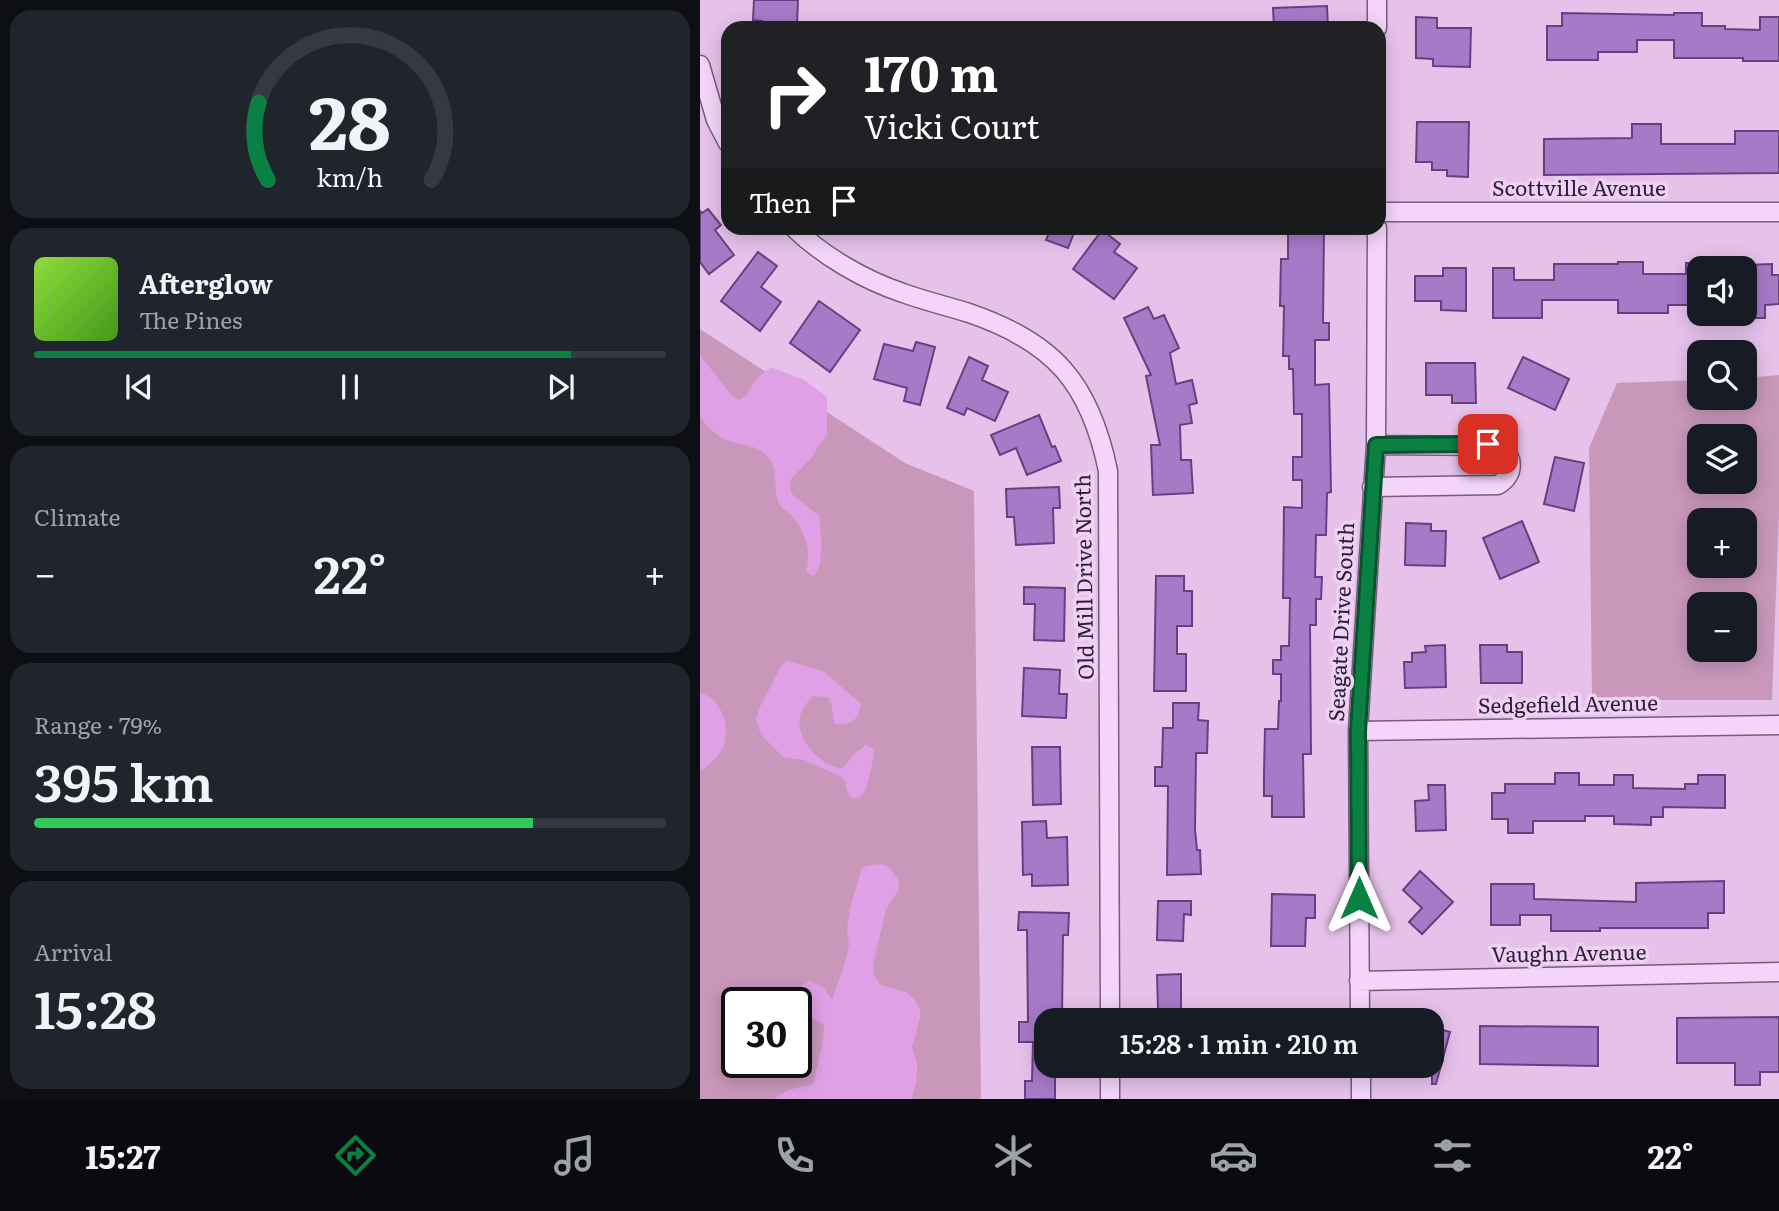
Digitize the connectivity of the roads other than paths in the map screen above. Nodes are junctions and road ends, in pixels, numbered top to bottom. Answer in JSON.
{"nodes":[{"id":1,"x":1377,"y":0,"type":"edge"},
{"id":2,"x":1377,"y":21,"type":"edge"},
{"id":3,"x":700,"y":65,"type":"edge"},
{"id":4,"x":721,"y":130,"type":"edge"},
{"id":5,"x":1386,"y":212,"type":"edge"},
{"id":6,"x":1779,"y":212,"type":"edge"},
{"id":7,"x":804,"y":235,"type":"edge"},
{"id":8,"x":1377,"y":235,"type":"edge"},
{"id":9,"x":1376,"y":445,"type":"junction"},
{"id":10,"x":1373,"y":487,"type":"junction"},
{"id":11,"x":1779,"y":724,"type":"edge"},
{"id":12,"x":1358,"y":731,"type":"junction"},
{"id":13,"x":1779,"y":972,"type":"edge"},
{"id":14,"x":1359,"y":981,"type":"junction"},
{"id":15,"x":1110,"y":1008,"type":"edge"},
{"id":16,"x":1360,"y":1008,"type":"edge"},
{"id":17,"x":1110,"y":1078,"type":"edge"},
{"id":18,"x":1361,"y":1078,"type":"edge"},
{"id":19,"x":1110,"y":1099,"type":"edge"},
{"id":20,"x":1361,"y":1099,"type":"edge"}],
"edges":[{"from":1,"to":2,"type":"street"},
{"from":3,"to":4,"type":"street"},
{"from":5,"to":6,"type":"street","name":"Scottville Avenue"},
{"from":7,"to":15,"type":"street","name":"Old Mill Drive North"},
{"from":8,"to":9,"type":"street","name":"Seagate Drive South"},
{"from":9,"to":10,"type":"street","name":"Seagate Drive South"},
{"from":9,"to":10,"type":"street"},
{"from":10,"to":12,"type":"street","name":"Seagate Drive South"},
{"from":11,"to":12,"type":"street","name":"Sedgefield Avenue"},
{"from":12,"to":14,"type":"street","name":"Seagate Drive South"},
{"from":13,"to":14,"type":"street","name":"Vaughn Avenue"},
{"from":14,"to":16,"type":"street","name":"Seagate Drive South"},
{"from":17,"to":19,"type":"street"},
{"from":18,"to":20,"type":"street"}]}
